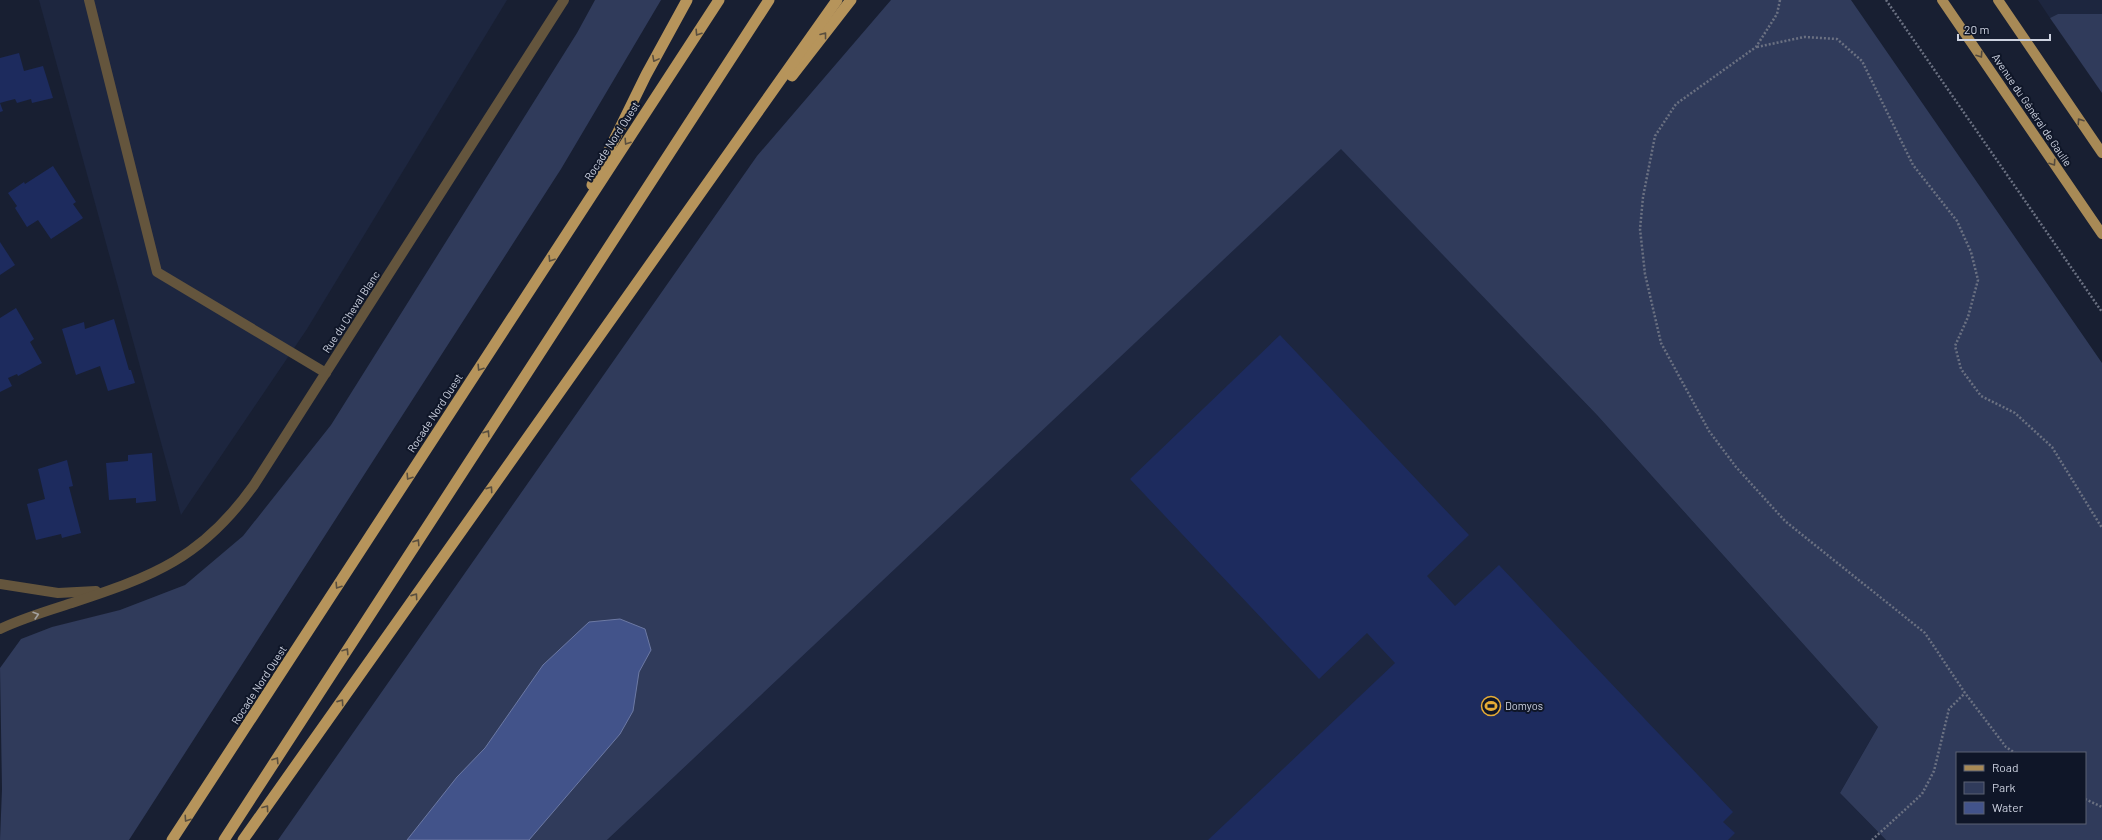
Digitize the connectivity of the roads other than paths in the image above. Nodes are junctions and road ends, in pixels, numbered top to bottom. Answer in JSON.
{"nodes":[{"id":1,"x":88,"y":0,"type":"edge"},
{"id":2,"x":564,"y":0,"type":"edge"},
{"id":3,"x":686,"y":0,"type":"edge"},
{"id":4,"x":719,"y":0,"type":"edge"},
{"id":5,"x":769,"y":0,"type":"edge"},
{"id":6,"x":838,"y":0,"type":"edge"},
{"id":7,"x":851,"y":0,"type":"edge"},
{"id":8,"x":1942,"y":0,"type":"edge"},
{"id":9,"x":1998,"y":0,"type":"edge"},
{"id":10,"x":2102,"y":153,"type":"edge"},
{"id":11,"x":688,"y":209,"type":"junction"},
{"id":12,"x":572,"y":226,"type":"junction"},
{"id":13,"x":2102,"y":234,"type":"edge"},
{"id":14,"x":326,"y":373,"type":"junction"},
{"id":15,"x":0,"y":584,"type":"edge"},
{"id":16,"x":112,"y":590,"type":"junction"},
{"id":17,"x":0,"y":629,"type":"edge"},
{"id":18,"x":172,"y":840,"type":"edge"},
{"id":19,"x":224,"y":840,"type":"edge"},
{"id":20,"x":243,"y":840,"type":"edge"}],
"edges":[{"from":1,"to":14,"type":"street"},
{"from":2,"to":14,"type":"street","name":"Rue du Cheval Blanc"},
{"from":3,"to":12,"type":"highway","one_way":true},
{"from":4,"to":12,"type":"highway","name":"Rocade Nord Ouest","one_way":true},
{"from":19,"to":5,"type":"highway","one_way":true},
{"from":6,"to":11,"type":"highway"},
{"from":11,"to":7,"type":"highway","one_way":true},
{"from":8,"to":13,"type":"main road","name":"Avenue du Général de Gaulle","one_way":true},
{"from":10,"to":9,"type":"main road","one_way":true},
{"from":20,"to":11,"type":"highway","one_way":true},
{"from":12,"to":18,"type":"highway","name":"Rocade Nord Ouest","one_way":true},
{"from":14,"to":16,"type":"street","name":"Rue du Cheval Blanc"},
{"from":15,"to":16,"type":"street","name":"Rue du Cheval Blanc"},
{"from":17,"to":16,"type":"street","name":"Rue du Cheval Blanc","one_way":true}]}
